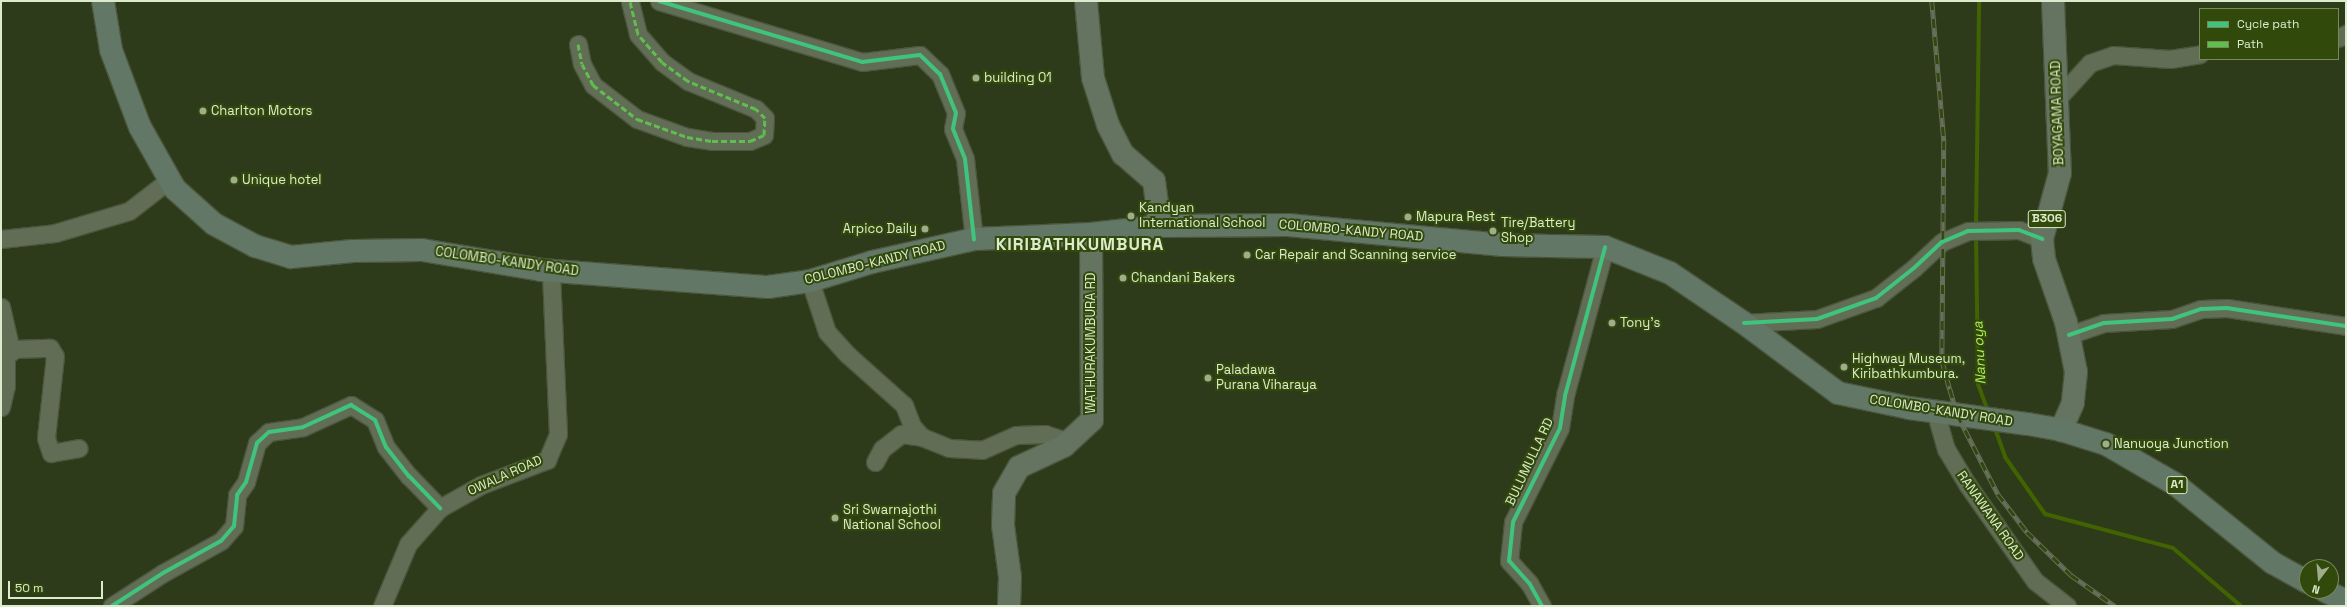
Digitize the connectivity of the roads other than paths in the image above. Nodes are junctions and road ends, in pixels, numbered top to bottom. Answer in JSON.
{"nodes":[{"id":1,"x":103,"y":1,"type":"edge"},
{"id":2,"x":630,"y":1,"type":"edge"},
{"id":3,"x":659,"y":1,"type":"edge"},
{"id":4,"x":1086,"y":1,"type":"edge"},
{"id":5,"x":2053,"y":1,"type":"edge"},
{"id":6,"x":578,"y":44,"type":"dead end"},
{"id":7,"x":2199,"y":54,"type":"edge"},
{"id":8,"x":2059,"y":97,"type":"junction"},
{"id":9,"x":169,"y":180,"type":"junction"},
{"id":10,"x":1160,"y":226,"type":"junction"},
{"id":11,"x":1091,"y":234,"type":"junction"},
{"id":12,"x":1,"y":239,"type":"edge"},
{"id":13,"x":974,"y":239,"type":"junction"},
{"id":14,"x":2042,"y":239,"type":"junction"},
{"id":15,"x":1605,"y":247,"type":"junction"},
{"id":16,"x":551,"y":271,"type":"junction"},
{"id":17,"x":810,"y":280,"type":"junction"},
{"id":18,"x":1,"y":307,"type":"edge"},
{"id":19,"x":1744,"y":323,"type":"junction"},
{"id":20,"x":2346,"y":326,"type":"edge"},
{"id":21,"x":2069,"y":335,"type":"junction"},
{"id":22,"x":15,"y":349,"type":"junction"},
{"id":23,"x":1,"y":407,"type":"edge"},
{"id":24,"x":1935,"y":411,"type":"junction"},
{"id":25,"x":2061,"y":430,"type":"junction"},
{"id":26,"x":917,"y":431,"type":"junction"},
{"id":27,"x":1061,"y":447,"type":"junction"},
{"id":28,"x":79,"y":448,"type":"dead end"},
{"id":29,"x":875,"y":462,"type":"dead end"},
{"id":30,"x":440,"y":508,"type":"junction"},
{"id":31,"x":2299,"y":578,"type":"edge"},
{"id":32,"x":112,"y":606,"type":"edge"},
{"id":33,"x":382,"y":606,"type":"edge"},
{"id":34,"x":1009,"y":606,"type":"edge"},
{"id":35,"x":1542,"y":606,"type":"edge"},
{"id":36,"x":2067,"y":606,"type":"edge"}],
"edges":[{"from":1,"to":9,"type":"highway","name":"COLOMBO-KANDY ROAD","number":"A1"},
{"from":2,"to":6,"type":"street"},
{"from":3,"to":13,"type":"street"},
{"from":4,"to":10,"type":"main road"},
{"from":5,"to":8,"type":"main road","name":"BOYAGAMA ROAD","number":"B306"},
{"from":7,"to":8,"type":"street"},
{"from":8,"to":14,"type":"main road","name":"BOYAGAMA ROAD","number":"B306"},
{"from":9,"to":12,"type":"street"},
{"from":9,"to":16,"type":"highway","name":"COLOMBO-KANDY ROAD","number":"A1"},
{"from":10,"to":11,"type":"highway","name":"COLOMBO-KANDY ROAD","number":"A1"},
{"from":10,"to":15,"type":"highway","name":"COLOMBO-KANDY ROAD","number":"A1"},
{"from":11,"to":13,"type":"highway","name":"COLOMBO-KANDY ROAD","number":"A1"},
{"from":11,"to":27,"type":"main road","name":"WATHURAKUMBURA RD"},
{"from":13,"to":17,"type":"highway","name":"COLOMBO-KANDY ROAD","number":"A1"},
{"from":14,"to":19,"type":"street"},
{"from":14,"to":21,"type":"main road","name":"BOYAGAMA ROAD","number":"B306"},
{"from":15,"to":19,"type":"highway","name":"COLOMBO-KANDY ROAD","number":"A1"},
{"from":15,"to":35,"type":"street","name":"BULUMULLA RD"},
{"from":16,"to":17,"type":"highway","name":"COLOMBO-KANDY ROAD","number":"A1"},
{"from":16,"to":30,"type":"street","name":"OWALA ROAD"},
{"from":17,"to":26,"type":"street"},
{"from":18,"to":22,"type":"street"},
{"from":19,"to":24,"type":"highway","name":"COLOMBO-KANDY ROAD","number":"A1"},
{"from":20,"to":21,"type":"street"},
{"from":21,"to":25,"type":"main road","name":"BOYAGAMA ROAD","number":"B306"},
{"from":22,"to":23,"type":"street"},
{"from":22,"to":28,"type":"street"},
{"from":24,"to":25,"type":"highway","name":"COLOMBO-KANDY ROAD","number":"A1"},
{"from":24,"to":36,"type":"street","name":"RANAWANA ROAD"},
{"from":25,"to":31,"type":"highway","name":"COLOMBO-KANDY ROAD","number":"A1"},
{"from":26,"to":27,"type":"street"},
{"from":26,"to":29,"type":"street"},
{"from":27,"to":34,"type":"main road","name":"WATHURAKUMBURA RD"},
{"from":30,"to":32,"type":"street"},
{"from":30,"to":33,"type":"street","name":"OWALA ROAD"}]}
